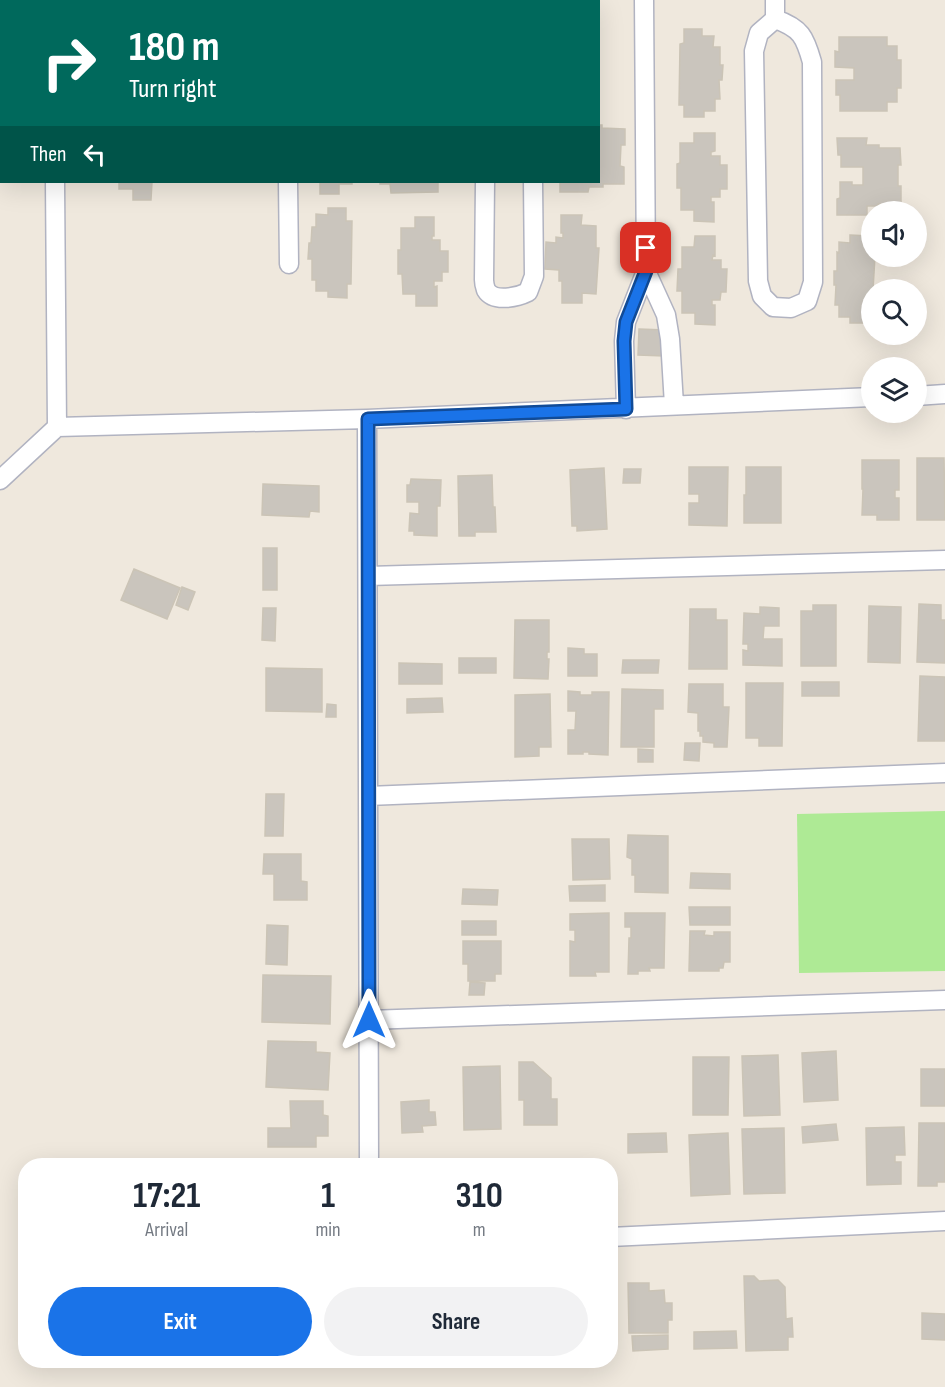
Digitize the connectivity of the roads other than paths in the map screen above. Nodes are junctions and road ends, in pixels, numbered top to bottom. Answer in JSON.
{"nodes":[{"id":1,"x":644,"y":0,"type":"edge"},
{"id":2,"x":775,"y":0,"type":"edge"},
{"id":3,"x":775,"y":18,"type":"junction"},
{"id":4,"x":55,"y":183,"type":"edge"},
{"id":5,"x":288,"y":183,"type":"edge"},
{"id":6,"x":485,"y":183,"type":"edge"},
{"id":7,"x":533,"y":183,"type":"edge"},
{"id":8,"x":289,"y":264,"type":"dead end"},
{"id":9,"x":646,"y":271,"type":"junction"},
{"id":10,"x":945,"y":394,"type":"edge"},
{"id":11,"x":927,"y":395,"type":"edge"},
{"id":12,"x":861,"y":397,"type":"edge"},
{"id":13,"x":674,"y":405,"type":"junction"},
{"id":14,"x":626,"y":409,"type":"junction"},
{"id":15,"x":368,"y":419,"type":"junction"},
{"id":16,"x":57,"y":427,"type":"junction"},
{"id":17,"x":0,"y":480,"type":"edge"},
{"id":18,"x":945,"y":560,"type":"edge"},
{"id":19,"x":368,"y":576,"type":"junction"},
{"id":20,"x":945,"y":773,"type":"edge"},
{"id":21,"x":368,"y":796,"type":"junction"},
{"id":22,"x":945,"y":1000,"type":"edge"},
{"id":23,"x":369,"y":1020,"type":"junction"},
{"id":24,"x":369,"y":1158,"type":"edge"},
{"id":25,"x":945,"y":1221,"type":"edge"},
{"id":26,"x":618,"y":1236,"type":"edge"}],
"edges":[{"from":1,"to":9,"type":"street"},
{"from":2,"to":3,"type":"street"},
{"from":3,"to":3,"type":"street"},
{"from":4,"to":16,"type":"street"},
{"from":5,"to":8,"type":"street"},
{"from":6,"to":7,"type":"street"},
{"from":9,"to":13,"type":"street"},
{"from":9,"to":14,"type":"street"},
{"from":10,"to":11,"type":"street"},
{"from":12,"to":13,"type":"street"},
{"from":13,"to":14,"type":"street"},
{"from":14,"to":15,"type":"street"},
{"from":15,"to":16,"type":"street"},
{"from":15,"to":19,"type":"street"},
{"from":16,"to":17,"type":"street"},
{"from":18,"to":19,"type":"street"},
{"from":19,"to":21,"type":"street"},
{"from":20,"to":21,"type":"street"},
{"from":21,"to":23,"type":"street"},
{"from":22,"to":23,"type":"street"},
{"from":23,"to":24,"type":"street"},
{"from":25,"to":26,"type":"street"}]}
